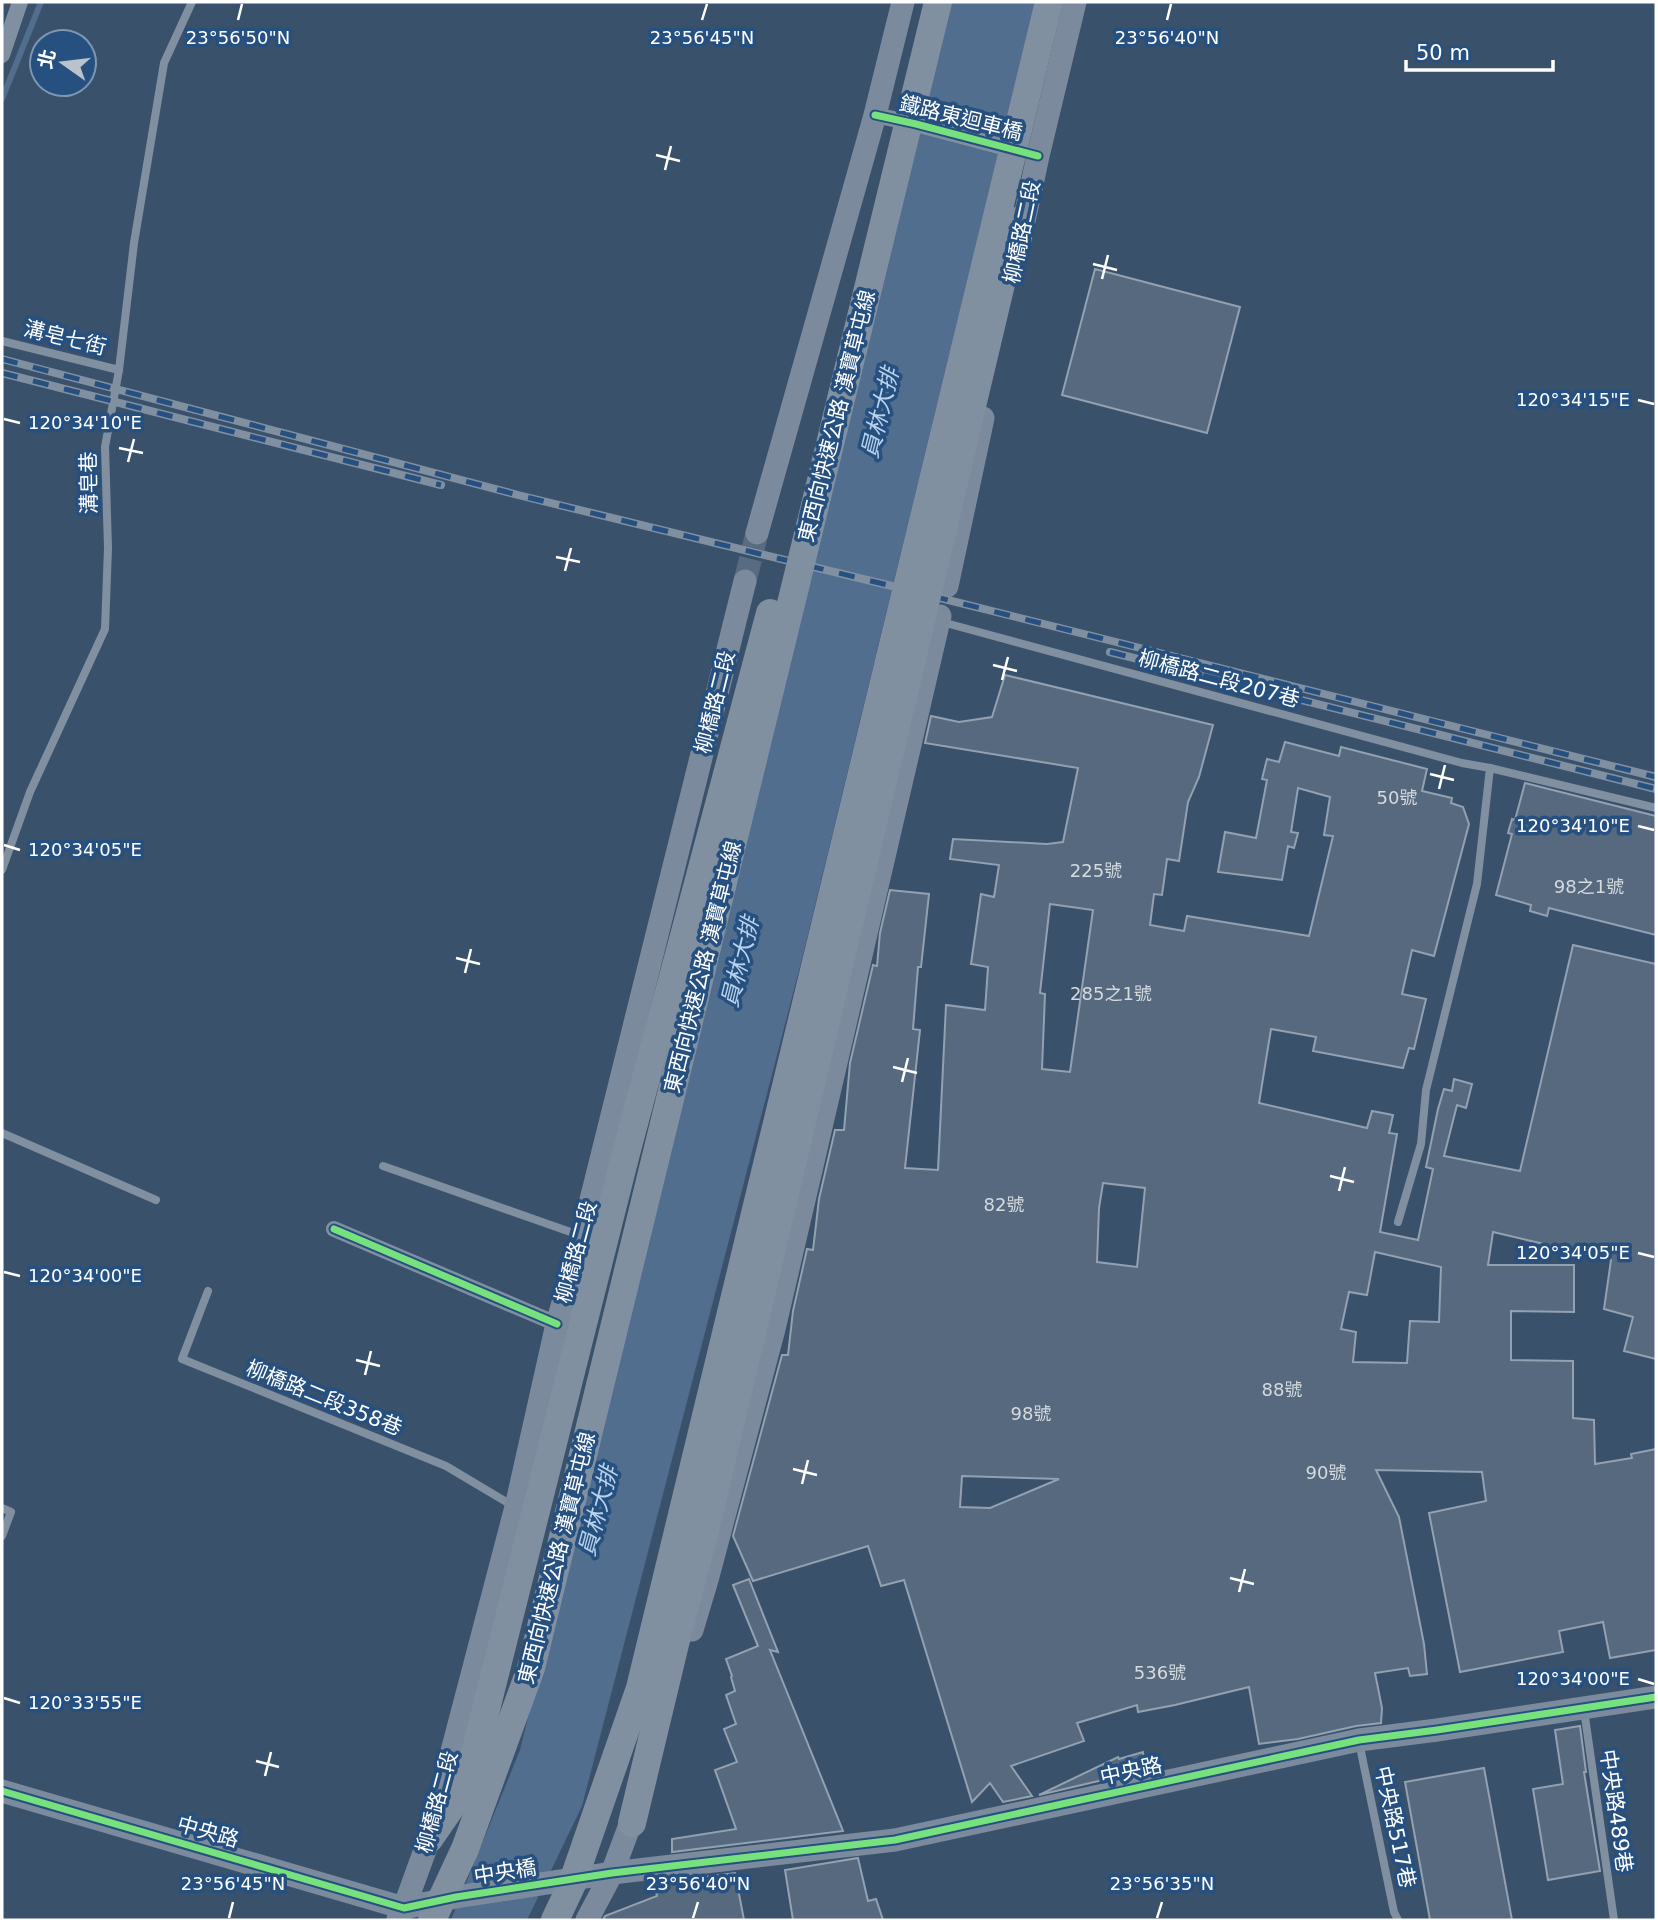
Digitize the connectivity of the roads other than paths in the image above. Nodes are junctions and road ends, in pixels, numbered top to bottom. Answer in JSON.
{"nodes":[{"id":1,"x":20,"y":2,"type":"edge"},
{"id":2,"x":192,"y":2,"type":"edge"},
{"id":3,"x":903,"y":2,"type":"edge"},
{"id":4,"x":938,"y":2,"type":"edge"},
{"id":5,"x":1049,"y":2,"type":"edge"},
{"id":6,"x":1075,"y":2,"type":"edge"},
{"id":7,"x":2,"y":55,"type":"edge"},
{"id":8,"x":875,"y":115,"type":"junction"},
{"id":9,"x":1038,"y":156,"type":"junction"},
{"id":10,"x":1006,"y":157,"type":"junction"},
{"id":11,"x":885,"y":221,"type":"junction"},
{"id":12,"x":2,"y":341,"type":"edge"},
{"id":13,"x":119,"y":370,"type":"junction"},
{"id":14,"x":757,"y":533,"type":"tunnel mouth"},
{"id":15,"x":745,"y":581,"type":"tunnel mouth"},
{"id":16,"x":947,"y":586,"type":"dead end"},
{"id":17,"x":940,"y":619,"type":"joint"},
{"id":18,"x":1490,"y":768,"type":"junction"},
{"id":19,"x":1656,"y":808,"type":"edge"},
{"id":20,"x":2,"y":870,"type":"edge"},
{"id":21,"x":2,"y":1133,"type":"edge"},
{"id":22,"x":383,"y":1166,"type":"dead end"},
{"id":23,"x":156,"y":1200,"type":"dead end"},
{"id":24,"x":1398,"y":1222,"type":"dead end"},
{"id":25,"x":334,"y":1229,"type":"dead end"},
{"id":26,"x":582,"y":1236,"type":"junction"},
{"id":27,"x":208,"y":1291,"type":"dead end"},
{"id":28,"x":557,"y":1324,"type":"junction"},
{"id":29,"x":516,"y":1507,"type":"junction"},
{"id":30,"x":2,"y":1508,"type":"edge"},
{"id":31,"x":2,"y":1536,"type":"edge"},
{"id":32,"x":1656,"y":1696,"type":"edge"},
{"id":33,"x":1584,"y":1707,"type":"junction"},
{"id":34,"x":1359,"y":1740,"type":"junction"},
{"id":35,"x":2,"y":1791,"type":"edge"},
{"id":36,"x":632,"y":1824,"type":"junction"},
{"id":37,"x":429,"y":1839,"type":"junction"},
{"id":38,"x":612,"y":1873,"type":"junction"},
{"id":39,"x":401,"y":1914,"type":"edge"},
{"id":40,"x":432,"y":1920,"type":"edge"},
{"id":41,"x":555,"y":1920,"type":"edge"},
{"id":42,"x":587,"y":1920,"type":"edge"},
{"id":43,"x":1398,"y":1920,"type":"edge"},
{"id":44,"x":1614,"y":1920,"type":"edge"}],
"edges":[{"from":1,"to":7,"type":"street"},
{"from":2,"to":13,"type":"lane","name":"溝皂巷"},
{"from":3,"to":8,"type":"main road"},
{"from":4,"to":11,"type":"highway","name":"東西向快速公路 漢寶草屯線","bridge":true},
{"from":5,"to":10,"type":"highway","bridge":true},
{"from":6,"to":9,"type":"main road","name":"柳橋路二段"},
{"from":8,"to":10,"type":"street","name":"鐵路東迴車橋"},
{"from":8,"to":14,"type":"main road"},
{"from":9,"to":10,"type":"street","name":"鐵路東迴車橋"},
{"from":9,"to":16,"type":"main road","name":"柳橋路二段"},
{"from":10,"to":36,"type":"highway","bridge":true},
{"from":10,"to":41,"type":"highway","bridge":true},
{"from":11,"to":37,"type":"highway","bridge":true},
{"from":11,"to":40,"type":"highway","name":"東西向快速公路 漢寶草屯線","bridge":true},
{"from":12,"to":13,"type":"lane","name":"溝皂七街"},
{"from":13,"to":20,"type":"lane","name":"溝皂巷"},
{"from":15,"to":26,"type":"main road","name":"柳橋路二段"},
{"from":17,"to":18,"type":"lane","name":"柳橋路二段207巷"},
{"from":17,"to":36,"type":"main road"},
{"from":18,"to":19,"type":"lane","name":"柳橋路二段207巷"},
{"from":18,"to":24,"type":"lane"},
{"from":21,"to":23,"type":"lane"},
{"from":22,"to":26,"type":"lane"},
{"from":25,"to":28,"type":"street"},
{"from":26,"to":28,"type":"main road","name":"柳橋路二段"},
{"from":27,"to":29,"type":"lane","name":"柳橋路二段358巷"},
{"from":28,"to":29,"type":"main road","name":"柳橋路二段"},
{"from":29,"to":37,"type":"main road","name":"柳橋路二段"},
{"from":30,"to":31,"type":"lane"},
{"from":32,"to":33,"type":"main road","name":"中央路"},
{"from":33,"to":34,"type":"main road","name":"中央路"},
{"from":33,"to":44,"type":"lane","name":"中央路489巷"},
{"from":34,"to":38,"type":"main road","name":"中央路"},
{"from":34,"to":43,"type":"lane","name":"中央路517巷"},
{"from":35,"to":39,"type":"main road","name":"中央路"},
{"from":36,"to":38,"type":"main road"},
{"from":37,"to":39,"type":"main road","name":"柳橋路二段"},
{"from":38,"to":39,"type":"main road","name":"中央橋"},
{"from":38,"to":42,"type":"main road"}]}
